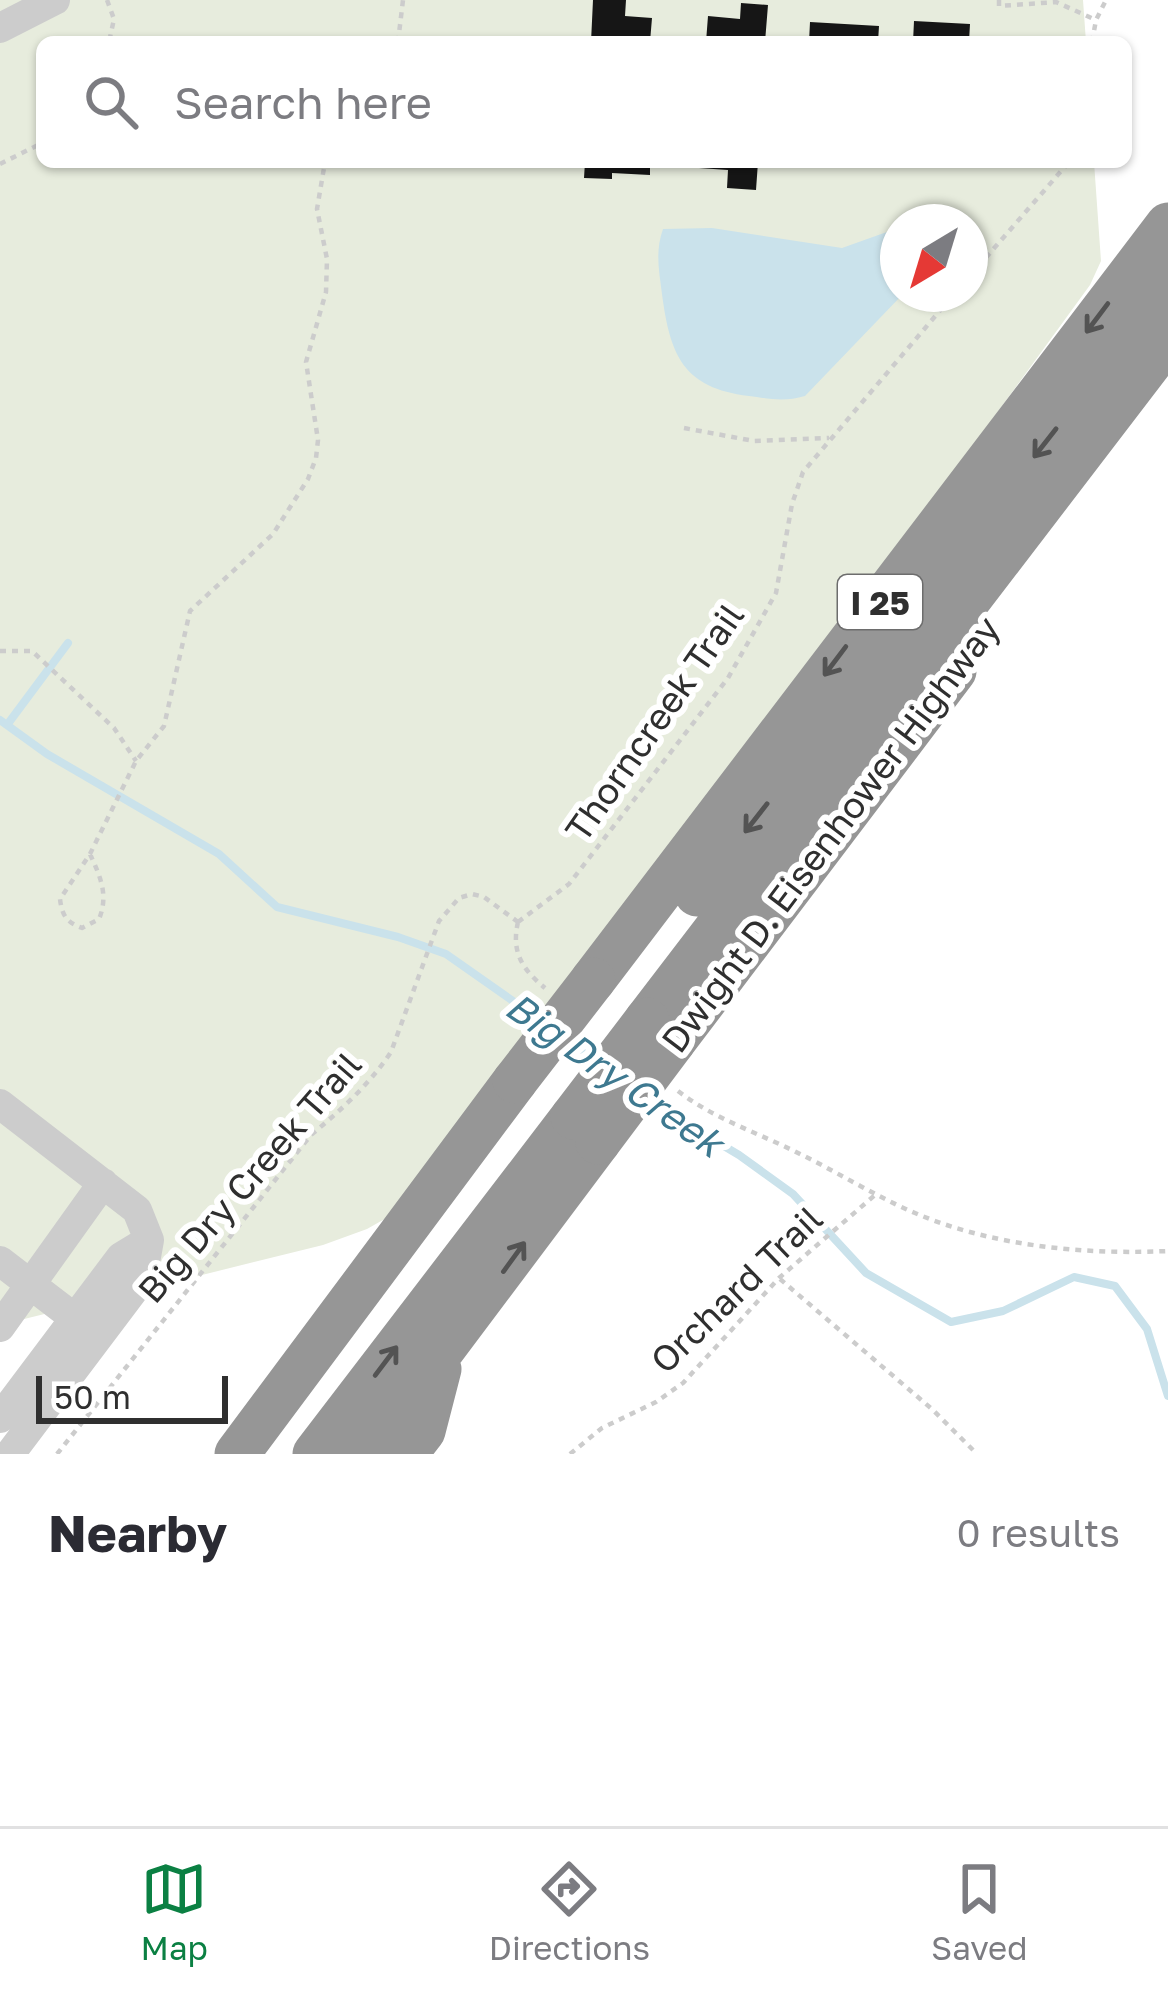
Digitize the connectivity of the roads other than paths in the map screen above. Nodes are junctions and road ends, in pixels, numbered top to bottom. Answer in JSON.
{"nodes":[{"id":1,"x":56,"y":0,"type":"edge"},
{"id":2,"x":0,"y":28,"type":"edge"},
{"id":3,"x":1168,"y":225,"type":"edge"},
{"id":4,"x":1168,"y":284,"type":"edge"},
{"id":5,"x":1168,"y":339,"type":"edge"},
{"id":6,"x":1168,"y":387,"type":"edge"},
{"id":7,"x":633,"y":1010,"type":"junction"},
{"id":8,"x":0,"y":1104,"type":"edge"},
{"id":9,"x":557,"y":1109,"type":"junction"},
{"id":10,"x":103,"y":1183,"type":"junction"},
{"id":11,"x":0,"y":1261,"type":"edge"},
{"id":12,"x":32,"y":1285,"type":"junction"},
{"id":13,"x":0,"y":1327,"type":"edge"},
{"id":14,"x":87,"y":1328,"type":"junction"},
{"id":15,"x":444,"y":1351,"type":"junction"},
{"id":16,"x":0,"y":1418,"type":"edge"},
{"id":17,"x":10,"y":1454,"type":"edge"},
{"id":18,"x":237,"y":1454,"type":"edge"},
{"id":19,"x":266,"y":1454,"type":"edge"},
{"id":20,"x":315,"y":1454,"type":"edge"},
{"id":21,"x":364,"y":1454,"type":"edge"},
{"id":22,"x":405,"y":1454,"type":"edge"}],
"edges":[{"from":1,"to":2,"type":"lane"},
{"from":3,"to":7,"type":"highway","name":"Dwight D. Eisenhower Highway","number":"I 25","one_way":true},
{"from":4,"to":7,"type":"highway","one_way":true},
{"from":5,"to":7,"type":"highway"},
{"from":6,"to":7,"type":"highway","name":"Dwight D. Eisenhower Highway","number":"I 25"},
{"from":7,"to":9,"type":"highway","name":"Dwight D. Eisenhower Highway","number":"I 25","bridge":true},
{"from":7,"to":9,"type":"highway","name":"Dwight D. Eisenhower Highway","number":"I 25","bridge":true},
{"from":8,"to":10,"type":"lane"},
{"from":15,"to":9,"type":"highway","name":"Dwight D. Eisenhower Highway","number":"I 25","one_way":true},
{"from":9,"to":18,"type":"highway","name":"Dwight D. Eisenhower Highway","number":"I 25"},
{"from":9,"to":19,"type":"highway"},
{"from":20,"to":9,"type":"highway","one_way":true},
{"from":10,"to":12,"type":"lane"},
{"from":10,"to":14,"type":"lane"},
{"from":11,"to":12,"type":"lane"},
{"from":12,"to":13,"type":"lane"},
{"from":12,"to":14,"type":"lane"},
{"from":14,"to":16,"type":"lane"},
{"from":14,"to":17,"type":"lane"},
{"from":15,"to":21,"type":"highway","name":"Dwight D. Eisenhower Highway","number":"I 25"},
{"from":15,"to":22,"type":"highway"}]}
